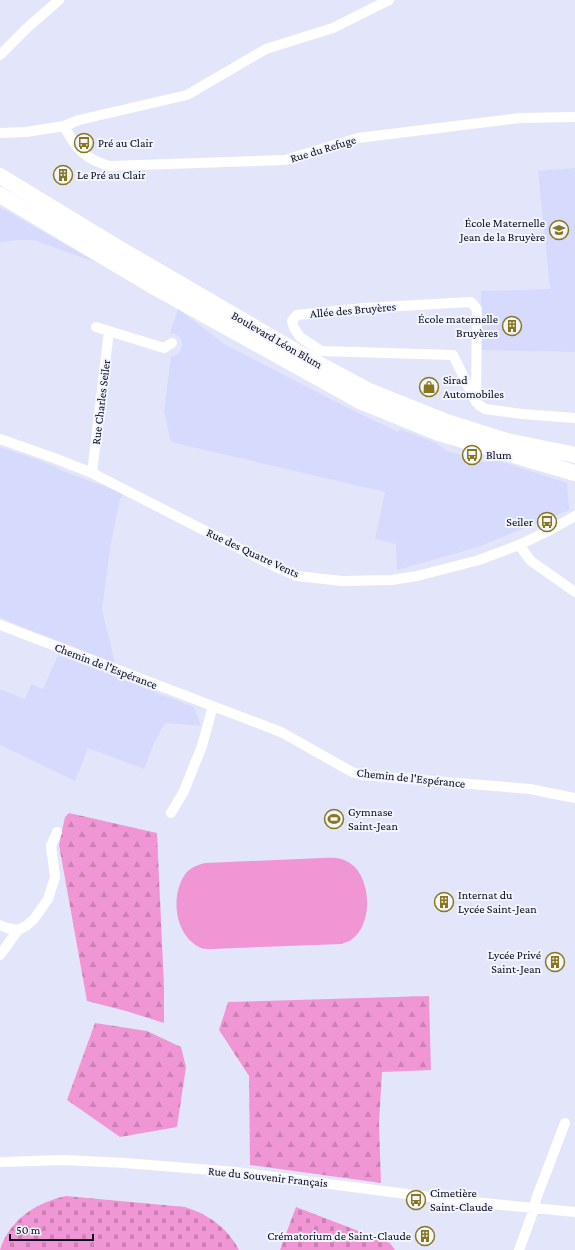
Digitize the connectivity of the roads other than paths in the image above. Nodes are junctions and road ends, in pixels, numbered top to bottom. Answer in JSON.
{"nodes":[{"id":1,"x":59,"y":0,"type":"edge"},
{"id":2,"x":389,"y":0,"type":"edge"},
{"id":3,"x":0,"y":55,"type":"edge"},
{"id":4,"x":575,"y":117,"type":"edge"},
{"id":5,"x":64,"y":126,"type":"junction"},
{"id":6,"x":0,"y":133,"type":"edge"},
{"id":7,"x":0,"y":176,"type":"edge"},
{"id":8,"x":0,"y":195,"type":"edge"},
{"id":9,"x":96,"y":327,"type":"dead end"},
{"id":10,"x":109,"y":331,"type":"junction"},
{"id":11,"x":172,"y":343,"type":"dead end"},
{"id":12,"x":476,"y":402,"type":"junction"},
{"id":13,"x":575,"y":418,"type":"edge"},
{"id":14,"x":0,"y":440,"type":"edge"},
{"id":15,"x":575,"y":455,"type":"edge"},
{"id":16,"x":92,"y":473,"type":"junction"},
{"id":17,"x":575,"y":473,"type":"edge"},
{"id":18,"x":575,"y":516,"type":"edge"},
{"id":19,"x":519,"y":545,"type":"junction"},
{"id":20,"x":575,"y":592,"type":"edge"},
{"id":21,"x":0,"y":625,"type":"edge"},
{"id":22,"x":213,"y":706,"type":"junction"},
{"id":23,"x":575,"y":798,"type":"edge"},
{"id":24,"x":171,"y":813,"type":"dead end"},
{"id":25,"x":57,"y":832,"type":"dead end"},
{"id":26,"x":0,"y":925,"type":"edge"},
{"id":27,"x":18,"y":930,"type":"junction"},
{"id":28,"x":0,"y":955,"type":"edge"},
{"id":29,"x":565,"y":1123,"type":"dead end"},
{"id":30,"x":0,"y":1162,"type":"edge"},
{"id":31,"x":534,"y":1209,"type":"junction"},
{"id":32,"x":575,"y":1212,"type":"edge"},
{"id":33,"x":519,"y":1250,"type":"edge"}],
"edges":[{"from":1,"to":3,"type":"street"},
{"from":2,"to":5,"type":"street"},
{"from":4,"to":5,"type":"street","name":"Rue du Refuge"},
{"from":5,"to":6,"type":"street"},
{"from":7,"to":15,"type":"main road","name":"Boulevard Léon Blum"},
{"from":8,"to":17,"type":"main road","name":"Boulevard Léon Blum"},
{"from":9,"to":10,"type":"street"},
{"from":10,"to":11,"type":"street"},
{"from":10,"to":16,"type":"street","name":"Rue Charles Seiler"},
{"from":12,"to":12,"type":"street","name":"Allée des Bruyères"},
{"from":12,"to":13,"type":"street"},
{"from":14,"to":16,"type":"street","name":"Rue des Quatre Vents"},
{"from":16,"to":19,"type":"street","name":"Rue des Quatre Vents"},
{"from":18,"to":19,"type":"street","name":"Rue des Quatre Vents"},
{"from":19,"to":20,"type":"street"},
{"from":21,"to":22,"type":"street","name":"Chemin de l'Espérance"},
{"from":22,"to":23,"type":"street","name":"Chemin de l'Espérance"},
{"from":22,"to":24,"type":"street"},
{"from":25,"to":27,"type":"street"},
{"from":26,"to":27,"type":"street"},
{"from":27,"to":28,"type":"street"},
{"from":29,"to":31,"type":"street"},
{"from":30,"to":31,"type":"street","name":"Rue du Souvenir Français"},
{"from":31,"to":32,"type":"street","name":"Rue du Souvenir Français"},
{"from":31,"to":33,"type":"street"}]}
